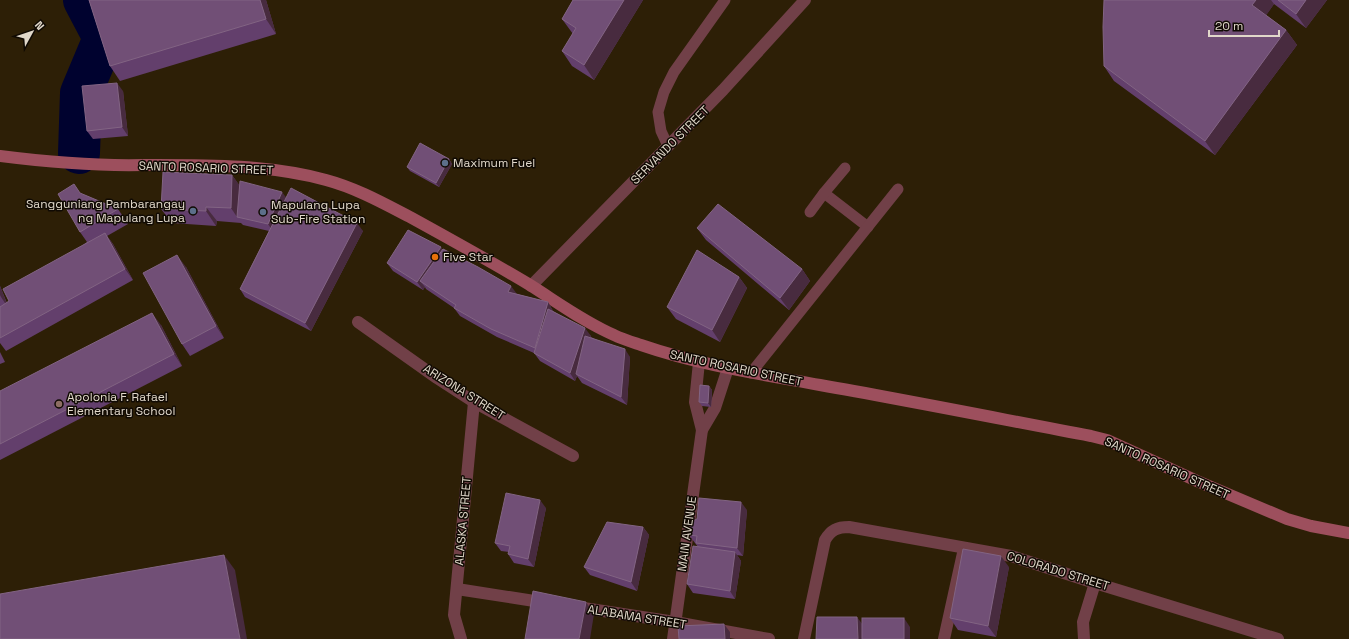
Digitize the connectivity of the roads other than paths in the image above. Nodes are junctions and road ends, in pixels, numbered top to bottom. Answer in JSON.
{"nodes":[{"id":1,"x":724,"y":0,"type":"edge"},
{"id":2,"x":806,"y":0,"type":"edge"},
{"id":3,"x":668,"y":146,"type":"junction"},
{"id":4,"x":0,"y":156,"type":"edge"},
{"id":5,"x":845,"y":168,"type":"dead end"},
{"id":6,"x":898,"y":189,"type":"dead end"},
{"id":7,"x":824,"y":193,"type":"junction"},
{"id":8,"x":810,"y":212,"type":"dead end"},
{"id":9,"x":868,"y":227,"type":"junction"},
{"id":10,"x":531,"y":286,"type":"junction"},
{"id":11,"x":358,"y":322,"type":"dead end"},
{"id":12,"x":699,"y":362,"type":"junction"},
{"id":13,"x":728,"y":368,"type":"junction"},
{"id":14,"x":751,"y":373,"type":"junction"},
{"id":15,"x":474,"y":402,"type":"junction"},
{"id":16,"x":702,"y":430,"type":"junction"},
{"id":17,"x":573,"y":456,"type":"dead end"},
{"id":18,"x":1349,"y":533,"type":"edge"},
{"id":19,"x":964,"y":547,"type":"junction"},
{"id":20,"x":1095,"y":583,"type":"junction"},
{"id":21,"x":457,"y":589,"type":"junction"},
{"id":22,"x":675,"y":622,"type":"junction"},
{"id":23,"x":461,"y":639,"type":"edge"},
{"id":24,"x":673,"y":639,"type":"edge"},
{"id":25,"x":770,"y":639,"type":"edge"},
{"id":26,"x":804,"y":639,"type":"edge"},
{"id":27,"x":944,"y":639,"type":"edge"},
{"id":28,"x":1084,"y":639,"type":"edge"},
{"id":29,"x":1278,"y":639,"type":"edge"}],
"edges":[{"from":1,"to":3,"type":"lane"},
{"from":2,"to":3,"type":"street","name":"SERVANDO STREET"},
{"from":3,"to":10,"type":"street","name":"SERVANDO STREET"},
{"from":4,"to":10,"type":"street","name":"SANTO ROSARIO STREET"},
{"from":5,"to":7,"type":"lane"},
{"from":6,"to":9,"type":"lane"},
{"from":7,"to":8,"type":"lane"},
{"from":7,"to":9,"type":"lane"},
{"from":9,"to":14,"type":"lane"},
{"from":10,"to":12,"type":"street","name":"SANTO ROSARIO STREET"},
{"from":11,"to":15,"type":"street","name":"ARIZONA STREET"},
{"from":12,"to":13,"type":"street","name":"SANTO ROSARIO STREET"},
{"from":12,"to":16,"type":"street","name":"MAIN AVENUE"},
{"from":13,"to":14,"type":"street","name":"SANTO ROSARIO STREET"},
{"from":13,"to":16,"type":"street","name":"MAIN AVENUE"},
{"from":14,"to":18,"type":"street","name":"SANTO ROSARIO STREET"},
{"from":15,"to":17,"type":"street","name":"ARIZONA STREET"},
{"from":15,"to":21,"type":"street","name":"ALASKA STREET"},
{"from":16,"to":22,"type":"street","name":"MAIN AVENUE"},
{"from":19,"to":20,"type":"street","name":"COLORADO STREET"},
{"from":19,"to":26,"type":"street","name":"COLORADO STREET"},
{"from":19,"to":27,"type":"street"},
{"from":20,"to":28,"type":"street"},
{"from":20,"to":29,"type":"street","name":"COLORADO STREET"},
{"from":21,"to":22,"type":"street","name":"ALABAMA STREET"},
{"from":21,"to":23,"type":"street","name":"ALASKA STREET"},
{"from":22,"to":24,"type":"street","name":"MAIN AVENUE"},
{"from":22,"to":25,"type":"street","name":"ALABAMA STREET"}]}
